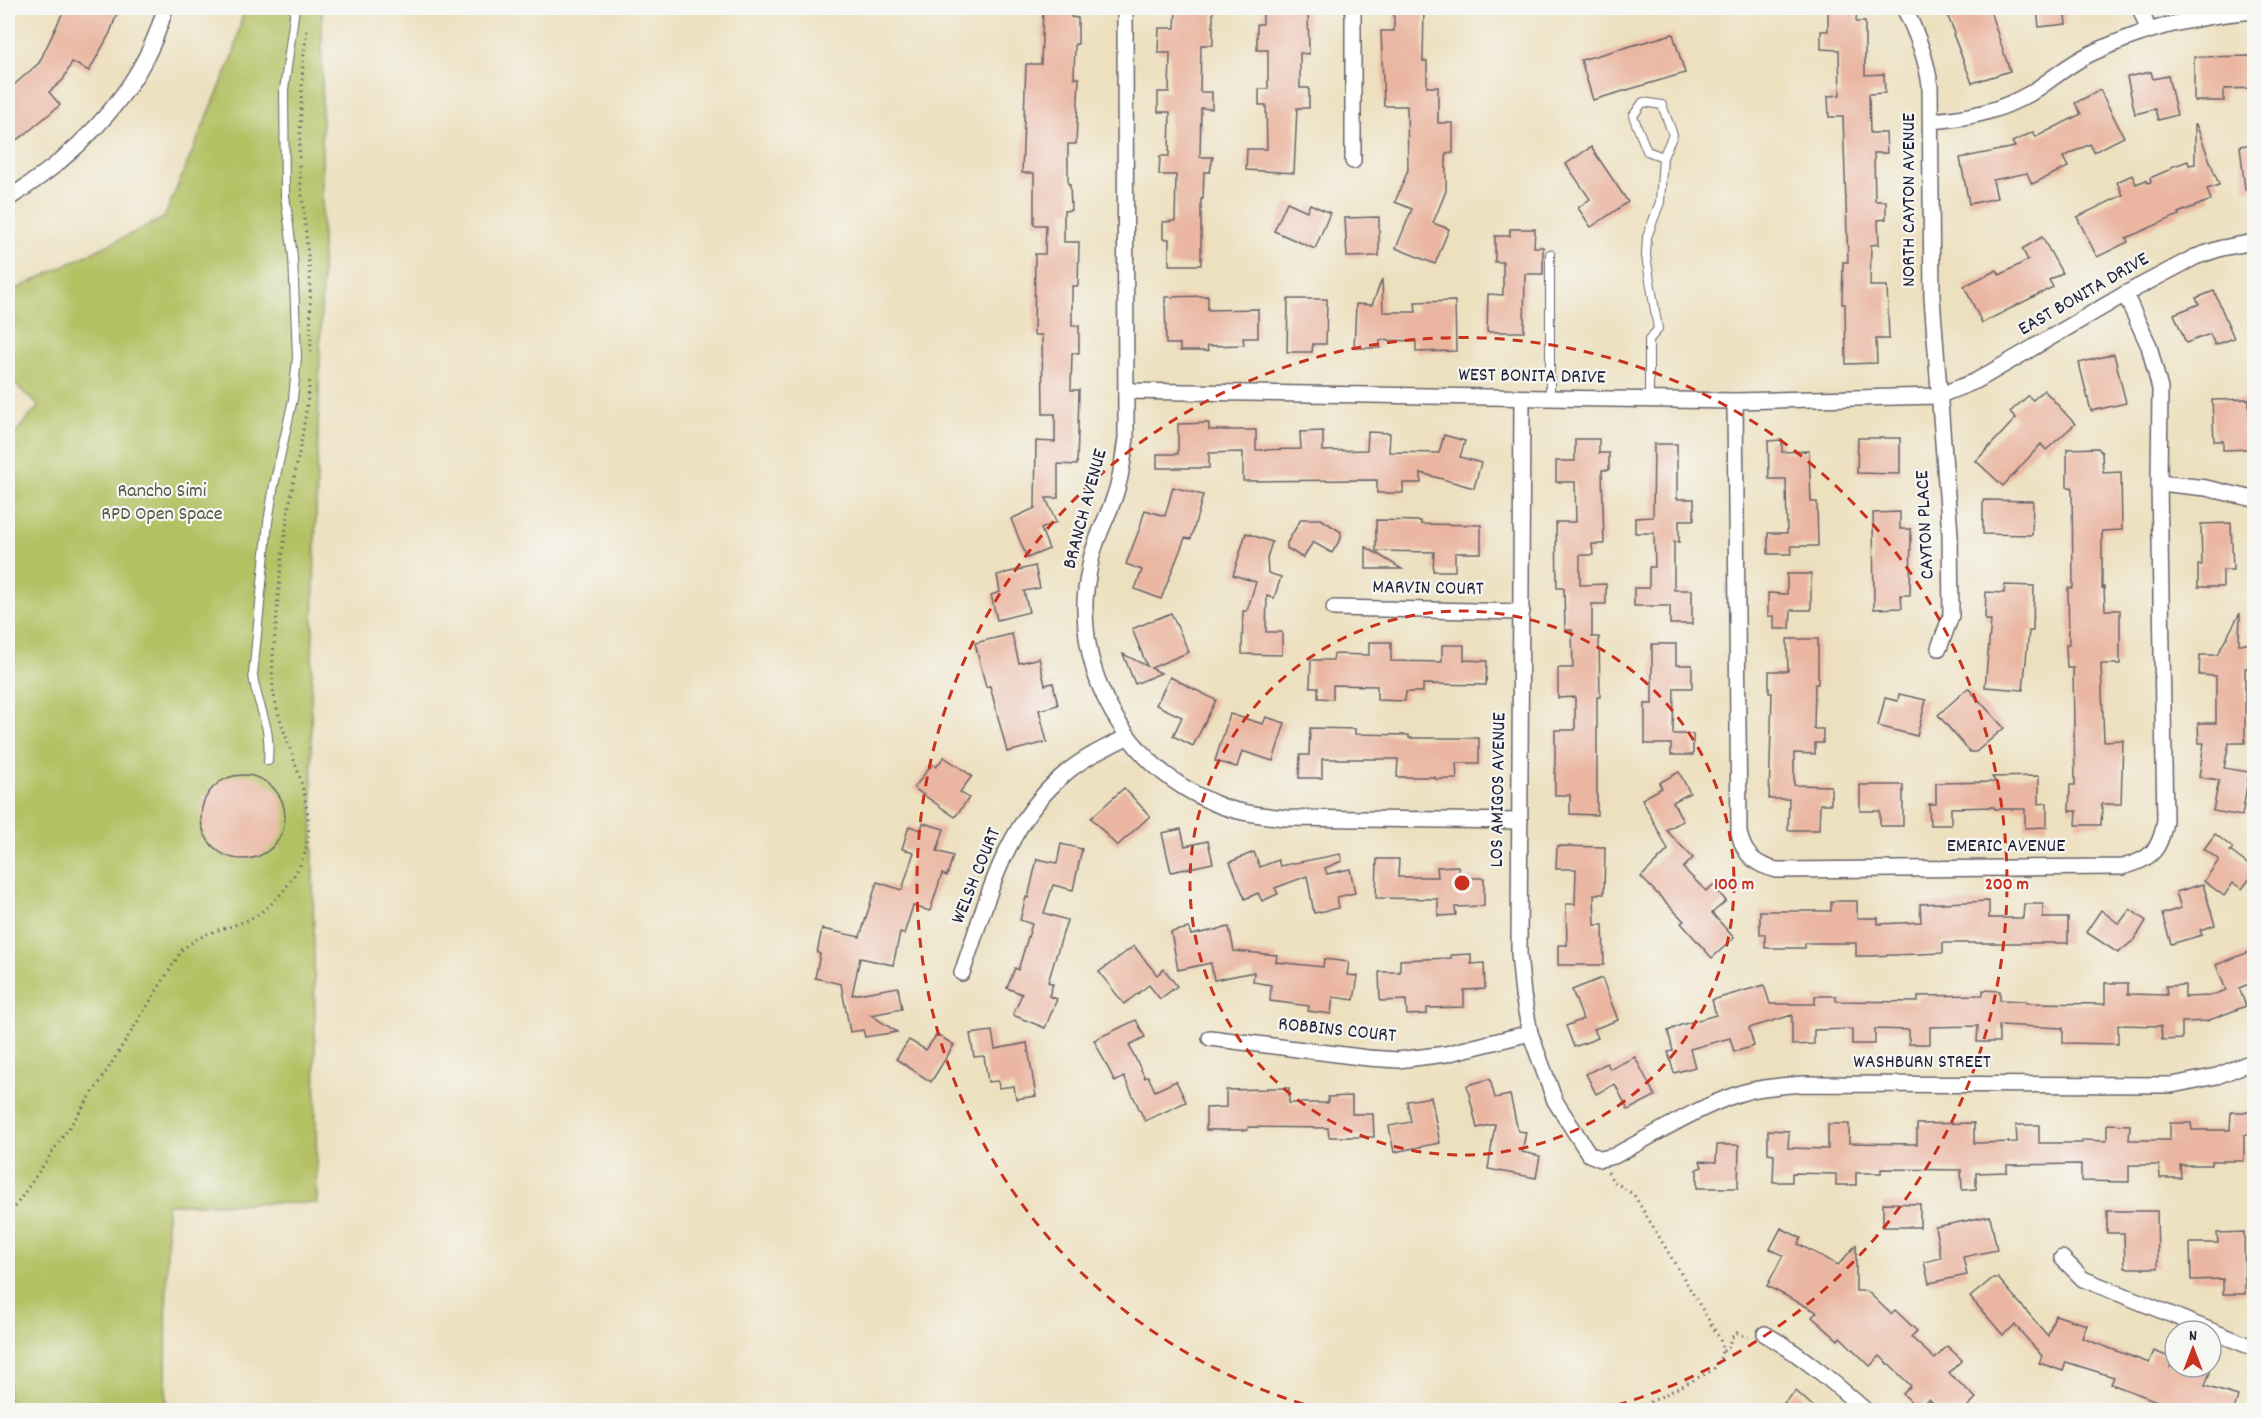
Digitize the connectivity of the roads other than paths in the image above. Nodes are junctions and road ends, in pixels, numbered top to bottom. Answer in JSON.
{"nodes":[{"id":1,"x":165,"y":8,"type":"edge"},
{"id":2,"x":295,"y":8,"type":"edge"},
{"id":3,"x":1125,"y":8,"type":"edge"},
{"id":4,"x":1353,"y":8,"type":"edge"},
{"id":5,"x":1904,"y":8,"type":"edge"},
{"id":6,"x":2140,"y":8,"type":"edge"},
{"id":7,"x":2254,"y":11,"type":"edge"},
{"id":8,"x":2148,"y":29,"type":"junction"},
{"id":9,"x":1931,"y":121,"type":"junction"},
{"id":10,"x":1663,"y":158,"type":"junction"},
{"id":11,"x":1353,"y":161,"type":"dead end"},
{"id":12,"x":8,"y":199,"type":"edge"},
{"id":13,"x":2254,"y":242,"type":"edge"},
{"id":14,"x":1550,"y":254,"type":"dead end"},
{"id":15,"x":2125,"y":294,"type":"junction"},
{"id":16,"x":1126,"y":391,"type":"junction"},
{"id":17,"x":1938,"y":396,"type":"junction"},
{"id":18,"x":1522,"y":398,"type":"junction"},
{"id":19,"x":1550,"y":398,"type":"junction"},
{"id":20,"x":1649,"y":400,"type":"junction"},
{"id":21,"x":1735,"y":401,"type":"junction"},
{"id":22,"x":2159,"y":483,"type":"junction"},
{"id":23,"x":2254,"y":499,"type":"edge"},
{"id":24,"x":1334,"y":608,"type":"dead end"},
{"id":25,"x":1522,"y":612,"type":"junction"},
{"id":26,"x":1939,"y":648,"type":"dead end"},
{"id":27,"x":1127,"y":737,"type":"junction"},
{"id":28,"x":268,"y":761,"type":"dead end"},
{"id":29,"x":1520,"y":821,"type":"junction"},
{"id":30,"x":962,"y":973,"type":"dead end"},
{"id":31,"x":1530,"y":1033,"type":"junction"},
{"id":32,"x":1210,"y":1038,"type":"dead end"},
{"id":33,"x":2254,"y":1061,"type":"edge"},
{"id":34,"x":1601,"y":1159,"type":"joint"},
{"id":35,"x":2062,"y":1258,"type":"dead end"},
{"id":36,"x":1765,"y":1334,"type":"road end"},
{"id":37,"x":2254,"y":1348,"type":"edge"},
{"id":38,"x":1865,"y":1410,"type":"edge"}],
"edges":[{"from":1,"to":12,"type":"street"},
{"from":2,"to":28,"type":"lane"},
{"from":3,"to":16,"type":"street","name":"BRANCH AVENUE"},
{"from":4,"to":11,"type":"street"},
{"from":5,"to":9,"type":"street","name":"NORTH CAYTON AVENUE"},
{"from":6,"to":8,"type":"street"},
{"from":7,"to":8,"type":"street"},
{"from":8,"to":9,"type":"street"},
{"from":9,"to":17,"type":"street","name":"NORTH CAYTON AVENUE"},
{"from":10,"to":10,"type":"lane"},
{"from":10,"to":20,"type":"lane"},
{"from":13,"to":15,"type":"street","name":"EAST BONITA DRIVE"},
{"from":14,"to":19,"type":"lane"},
{"from":15,"to":17,"type":"street","name":"EAST BONITA DRIVE"},
{"from":15,"to":22,"type":"street","name":"EMERIC AVENUE"},
{"from":16,"to":18,"type":"street","name":"WEST BONITA DRIVE"},
{"from":16,"to":27,"type":"street","name":"BRANCH AVENUE"},
{"from":17,"to":21,"type":"street","name":"WEST BONITA DRIVE"},
{"from":17,"to":26,"type":"street","name":"CAYTON PLACE"},
{"from":18,"to":19,"type":"street","name":"WEST BONITA DRIVE"},
{"from":18,"to":25,"type":"street","name":"LOS AMIGOS AVENUE"},
{"from":19,"to":20,"type":"street","name":"WEST BONITA DRIVE"},
{"from":20,"to":21,"type":"street","name":"WEST BONITA DRIVE"},
{"from":21,"to":22,"type":"street","name":"EMERIC AVENUE"},
{"from":22,"to":23,"type":"street"},
{"from":24,"to":25,"type":"street","name":"MARVIN COURT"},
{"from":25,"to":29,"type":"street","name":"LOS AMIGOS AVENUE"},
{"from":27,"to":29,"type":"street","name":"BRANCH AVENUE"},
{"from":27,"to":30,"type":"street","name":"WELSH COURT"},
{"from":29,"to":31,"type":"street","name":"LOS AMIGOS AVENUE"},
{"from":31,"to":32,"type":"street","name":"ROBBINS COURT"},
{"from":31,"to":34,"type":"street","name":"LOS AMIGOS AVENUE"},
{"from":33,"to":34,"type":"street","name":"WASHBURN STREET"},
{"from":35,"to":37,"type":"street"},
{"from":36,"to":38,"type":"street"}]}
